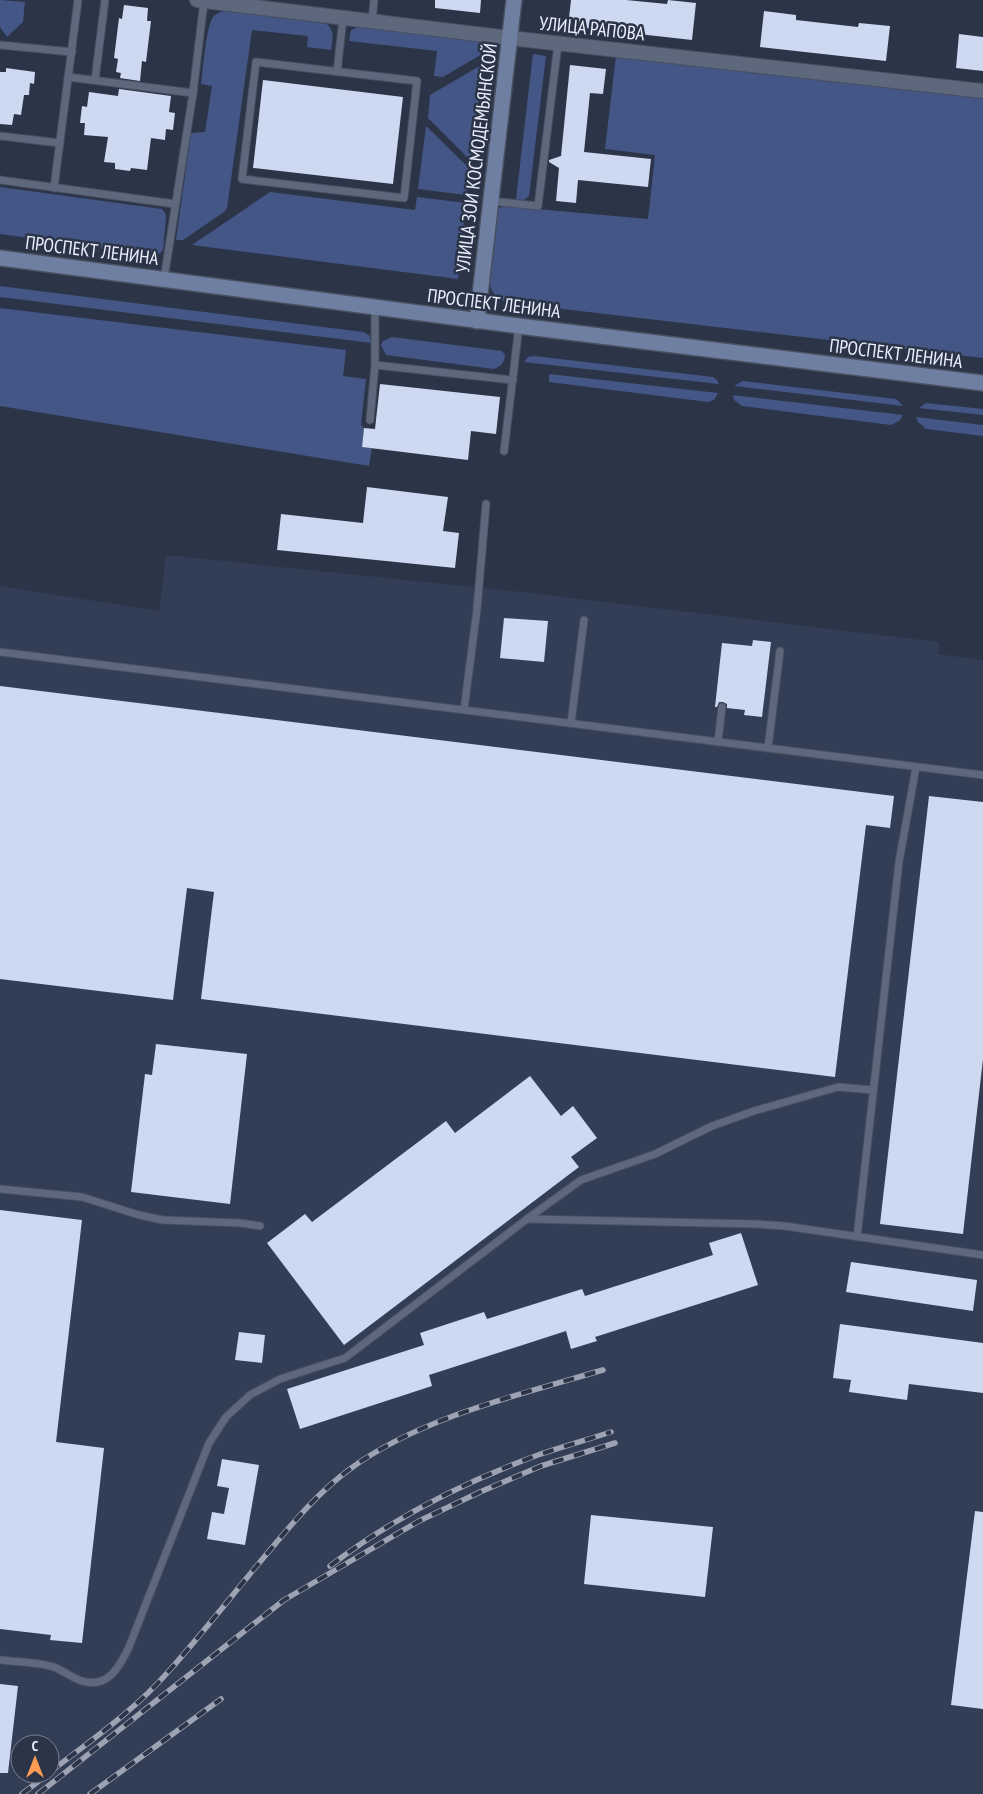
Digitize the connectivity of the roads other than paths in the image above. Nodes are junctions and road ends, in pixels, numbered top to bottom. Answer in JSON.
{"nodes":[{"id":1,"x":78,"y":0,"type":"edge"},
{"id":2,"x":105,"y":0,"type":"edge"},
{"id":3,"x":374,"y":0,"type":"edge"},
{"id":4,"x":514,"y":0,"type":"edge"},
{"id":5,"x":200,"y":1,"type":"edge"},
{"id":6,"x":343,"y":18,"type":"junction"},
{"id":7,"x":372,"y":22,"type":"junction"},
{"id":8,"x":510,"y":38,"type":"junction"},
{"id":9,"x":558,"y":44,"type":"junction"},
{"id":10,"x":0,"y":45,"type":"edge"},
{"id":11,"x":72,"y":52,"type":"junction"},
{"id":12,"x":337,"y":72,"type":"junction"},
{"id":13,"x":68,"y":77,"type":"junction"},
{"id":14,"x":95,"y":80,"type":"junction"},
{"id":15,"x":983,"y":91,"type":"edge"},
{"id":16,"x":193,"y":93,"type":"junction"},
{"id":17,"x":0,"y":136,"type":"edge"},
{"id":18,"x":60,"y":142,"type":"junction"},
{"id":19,"x":0,"y":180,"type":"edge"},
{"id":20,"x":54,"y":188,"type":"junction"},
{"id":21,"x":491,"y":201,"type":"junction"},
{"id":22,"x":174,"y":204,"type":"junction"},
{"id":23,"x":0,"y":258,"type":"edge"},
{"id":24,"x":164,"y":279,"type":"junction"},
{"id":25,"x":375,"y":307,"type":"junction"},
{"id":26,"x":477,"y":321,"type":"junction"},
{"id":27,"x":519,"y":326,"type":"junction"},
{"id":28,"x":375,"y":365,"type":"junction"},
{"id":29,"x":513,"y":380,"type":"junction"},
{"id":30,"x":983,"y":383,"type":"edge"},
{"id":31,"x":370,"y":420,"type":"dead end"},
{"id":32,"x":504,"y":451,"type":"dead end"},
{"id":33,"x":486,"y":504,"type":"dead end"},
{"id":34,"x":584,"y":620,"type":"dead end"},
{"id":35,"x":780,"y":651,"type":"dead end"},
{"id":36,"x":0,"y":652,"type":"edge"},
{"id":37,"x":722,"y":707,"type":"dead end"},
{"id":38,"x":464,"y":710,"type":"junction"},
{"id":39,"x":571,"y":723,"type":"junction"},
{"id":40,"x":718,"y":742,"type":"junction"},
{"id":41,"x":768,"y":748,"type":"junction"},
{"id":42,"x":916,"y":767,"type":"junction"},
{"id":43,"x":983,"y":775,"type":"edge"},
{"id":44,"x":873,"y":1090,"type":"junction"},
{"id":45,"x":0,"y":1189,"type":"edge"},
{"id":46,"x":527,"y":1219,"type":"junction"},
{"id":47,"x":260,"y":1226,"type":"dead end"},
{"id":48,"x":857,"y":1237,"type":"junction"},
{"id":49,"x":983,"y":1255,"type":"edge"},
{"id":50,"x":0,"y":1660,"type":"edge"}],
"edges":[{"from":1,"to":11,"type":"lane"},
{"from":2,"to":14,"type":"lane"},
{"from":3,"to":7,"type":"lane"},
{"from":4,"to":8,"type":"main road","name":"УЛИЦА ЗОИ КОСМОДЕМЬЯНСКОЙ"},
{"from":5,"to":6,"type":"street","name":"УЛИЦА РАПОВА"},
{"from":5,"to":16,"type":"lane"},
{"from":6,"to":7,"type":"street","name":"УЛИЦА РАПОВА"},
{"from":6,"to":12,"type":"lane"},
{"from":7,"to":8,"type":"street","name":"УЛИЦА РАПОВА"},
{"from":8,"to":9,"type":"street","name":"УЛИЦА РАПОВА"},
{"from":8,"to":21,"type":"main road","name":"УЛИЦА ЗОИ КОСМОДЕМЬЯНСКОЙ"},
{"from":9,"to":15,"type":"street","name":"УЛИЦА РАПОВА"},
{"from":9,"to":21,"type":"lane"},
{"from":10,"to":11,"type":"lane"},
{"from":11,"to":13,"type":"lane"},
{"from":12,"to":12,"type":"lane"},
{"from":13,"to":14,"type":"lane"},
{"from":13,"to":18,"type":"lane"},
{"from":14,"to":16,"type":"lane"},
{"from":16,"to":22,"type":"lane"},
{"from":17,"to":18,"type":"lane"},
{"from":18,"to":20,"type":"lane"},
{"from":19,"to":20,"type":"lane"},
{"from":20,"to":22,"type":"lane"},
{"from":21,"to":26,"type":"main road","name":"УЛИЦА ЗОИ КОСМОДЕМЬЯНСКОЙ"},
{"from":22,"to":24,"type":"lane"},
{"from":23,"to":24,"type":"main road","name":"ПРОСПЕКТ ЛЕНИНА"},
{"from":24,"to":25,"type":"main road","name":"ПРОСПЕКТ ЛЕНИНА"},
{"from":25,"to":26,"type":"main road","name":"ПРОСПЕКТ ЛЕНИНА"},
{"from":25,"to":28,"type":"lane"},
{"from":26,"to":27,"type":"main road","name":"ПРОСПЕКТ ЛЕНИНА"},
{"from":27,"to":29,"type":"lane"},
{"from":27,"to":30,"type":"main road","name":"ПРОСПЕКТ ЛЕНИНА"},
{"from":28,"to":29,"type":"lane"},
{"from":28,"to":31,"type":"lane"},
{"from":29,"to":32,"type":"lane"},
{"from":33,"to":38,"type":"lane"},
{"from":34,"to":39,"type":"lane"},
{"from":35,"to":41,"type":"lane"},
{"from":36,"to":38,"type":"lane"},
{"from":37,"to":40,"type":"lane"},
{"from":38,"to":39,"type":"lane"},
{"from":39,"to":40,"type":"lane"},
{"from":40,"to":41,"type":"lane"},
{"from":41,"to":42,"type":"lane"},
{"from":42,"to":43,"type":"lane"},
{"from":42,"to":44,"type":"lane"},
{"from":44,"to":46,"type":"lane"},
{"from":44,"to":48,"type":"lane"},
{"from":45,"to":47,"type":"lane"},
{"from":46,"to":48,"type":"lane"},
{"from":46,"to":50,"type":"lane"},
{"from":48,"to":49,"type":"lane"}]}
